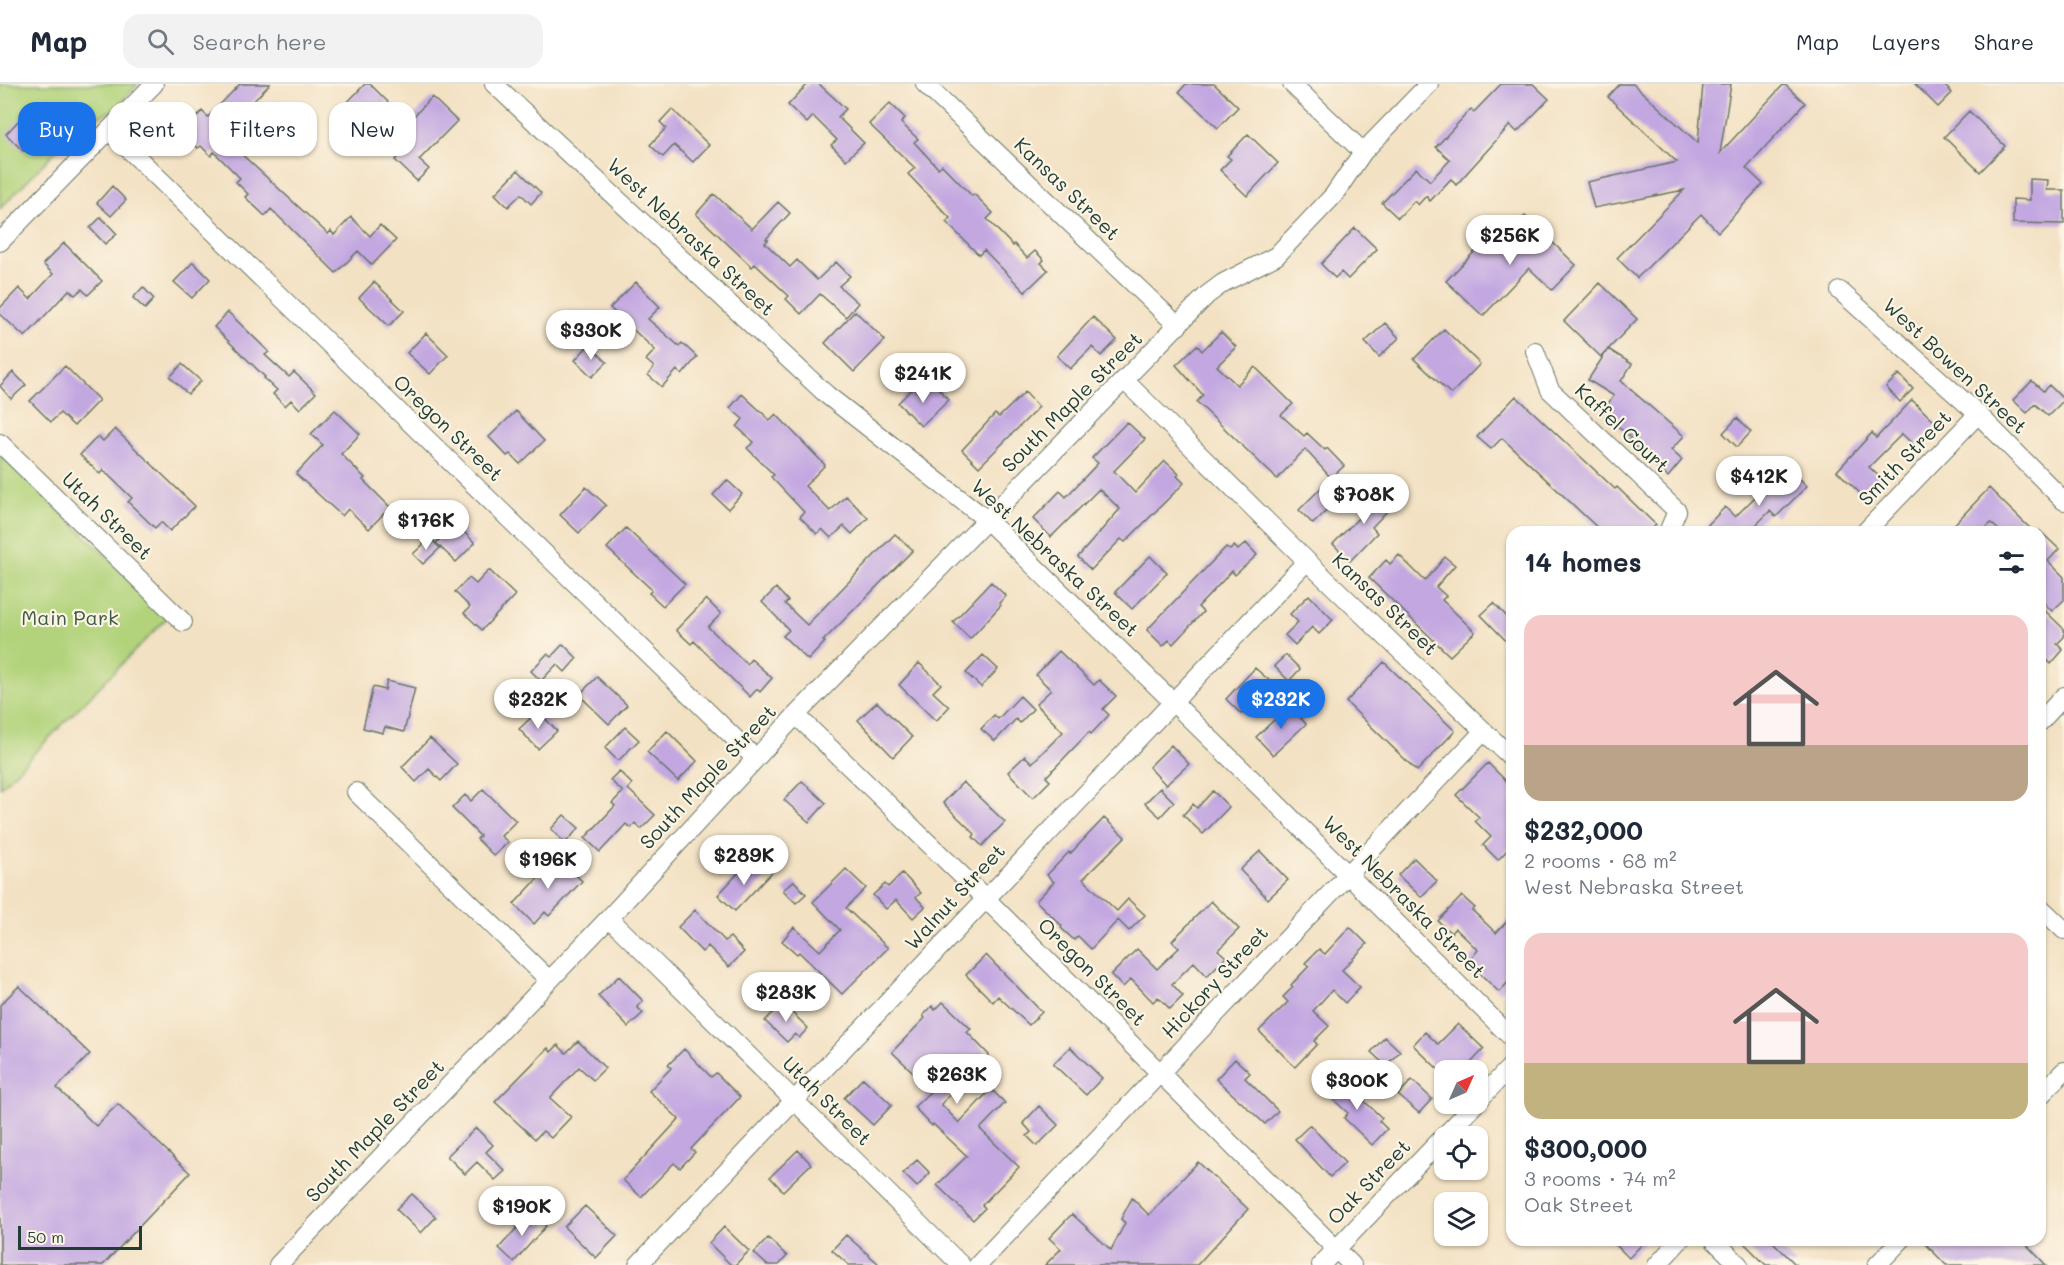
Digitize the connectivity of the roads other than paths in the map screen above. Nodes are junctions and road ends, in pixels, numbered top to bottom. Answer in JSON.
{"nodes":[{"id":1,"x":154,"y":84,"type":"edge"},
{"id":2,"x":494,"y":84,"type":"edge"},
{"id":3,"x":926,"y":84,"type":"edge"},
{"id":4,"x":1292,"y":84,"type":"edge"},
{"id":5,"x":1429,"y":84,"type":"edge"},
{"id":6,"x":136,"y":102,"type":"edge"},
{"id":7,"x":108,"y":131,"type":"edge"},
{"id":8,"x":1363,"y":152,"type":"junction"},
{"id":9,"x":136,"y":156,"type":"edge"},
{"id":10,"x":0,"y":242,"type":"edge"},
{"id":11,"x":1840,"y":291,"type":"dead end"},
{"id":12,"x":1178,"y":326,"type":"junction"},
{"id":13,"x":1535,"y":351,"type":"dead end"},
{"id":14,"x":1125,"y":381,"type":"junction"},
{"id":15,"x":1978,"y":414,"type":"junction"},
{"id":16,"x":0,"y":443,"type":"edge"},
{"id":17,"x":2064,"y":501,"type":"edge"},
{"id":18,"x":987,"y":520,"type":"junction"},
{"id":19,"x":1671,"y":526,"type":"edge"},
{"id":20,"x":1871,"y":526,"type":"edge"},
{"id":21,"x":1307,"y":561,"type":"junction"},
{"id":22,"x":183,"y":622,"type":"dead end"},
{"id":23,"x":2064,"y":696,"type":"edge"},
{"id":24,"x":1173,"y":701,"type":"junction"},
{"id":25,"x":796,"y":715,"type":"junction"},
{"id":26,"x":2046,"y":716,"type":"edge"},
{"id":27,"x":1484,"y":730,"type":"junction"},
{"id":28,"x":1506,"y":752,"type":"edge"},
{"id":29,"x":755,"y":758,"type":"junction"},
{"id":30,"x":356,"y":792,"type":"dead end"},
{"id":31,"x":1348,"y":874,"type":"junction"},
{"id":32,"x":985,"y":897,"type":"junction"},
{"id":33,"x":2046,"y":913,"type":"edge"},
{"id":34,"x":609,"y":918,"type":"junction"},
{"id":35,"x":2064,"y":930,"type":"edge"},
{"id":36,"x":549,"y":981,"type":"junction"},
{"id":37,"x":1506,"y":1032,"type":"edge"},
{"id":38,"x":1506,"y":1071,"type":"edge"},
{"id":39,"x":2064,"y":1071,"type":"edge"},
{"id":40,"x":1160,"y":1073,"type":"junction"},
{"id":41,"x":1488,"y":1090,"type":"edge"},
{"id":42,"x":2046,"y":1090,"type":"edge"},
{"id":43,"x":795,"y":1101,"type":"junction"},
{"id":44,"x":1465,"y":1114,"type":"edge"},
{"id":45,"x":1674,"y":1246,"type":"edge"},
{"id":46,"x":1720,"y":1246,"type":"edge"},
{"id":47,"x":1895,"y":1246,"type":"edge"},
{"id":48,"x":1336,"y":1249,"type":"junction"},
{"id":49,"x":278,"y":1265,"type":"edge"},
{"id":50,"x":638,"y":1265,"type":"edge"},
{"id":51,"x":961,"y":1265,"type":"edge"},
{"id":52,"x":978,"y":1265,"type":"edge"},
{"id":53,"x":1321,"y":1265,"type":"edge"},
{"id":54,"x":1352,"y":1265,"type":"edge"},
{"id":55,"x":1657,"y":1265,"type":"edge"},
{"id":56,"x":1739,"y":1265,"type":"edge"},
{"id":57,"x":1877,"y":1265,"type":"edge"}],
"edges":[{"from":1,"to":6,"type":"street"},
{"from":2,"to":18,"type":"street","name":"West Nebraska Street"},
{"from":3,"to":12,"type":"street","name":"Kansas Street"},
{"from":4,"to":8,"type":"street"},
{"from":5,"to":8,"type":"street","name":"South Maple Street"},
{"from":7,"to":10,"type":"street"},
{"from":8,"to":12,"type":"street","name":"South Maple Street"},
{"from":9,"to":29,"type":"street","name":"Oregon Street"},
{"from":11,"to":15,"type":"street","name":"West Bowen Street"},
{"from":12,"to":14,"type":"street","name":"South Maple Street"},
{"from":13,"to":19,"type":"street","name":"Kaffel Court"},
{"from":14,"to":18,"type":"street","name":"South Maple Street"},
{"from":14,"to":21,"type":"street","name":"Kansas Street"},
{"from":15,"to":17,"type":"street","name":"West Bowen Street"},
{"from":15,"to":20,"type":"street","name":"Smith Street"},
{"from":16,"to":22,"type":"street","name":"Utah Street"},
{"from":18,"to":24,"type":"street","name":"West Nebraska Street"},
{"from":18,"to":25,"type":"street","name":"South Maple Street"},
{"from":21,"to":24,"type":"street","name":"Walnut Street"},
{"from":21,"to":27,"type":"street","name":"Kansas Street"},
{"from":23,"to":26,"type":"street"},
{"from":24,"to":31,"type":"street","name":"West Nebraska Street"},
{"from":24,"to":32,"type":"street","name":"Walnut Street"},
{"from":25,"to":29,"type":"street","name":"South Maple Street"},
{"from":25,"to":32,"type":"street","name":"Oregon Street"},
{"from":27,"to":28,"type":"street","name":"Kansas Street"},
{"from":27,"to":31,"type":"street","name":"Hickory Street"},
{"from":29,"to":34,"type":"street","name":"South Maple Street"},
{"from":30,"to":36,"type":"street"},
{"from":31,"to":37,"type":"street","name":"West Nebraska Street"},
{"from":31,"to":40,"type":"street","name":"Hickory Street"},
{"from":32,"to":40,"type":"street","name":"Oregon Street"},
{"from":32,"to":43,"type":"street","name":"Walnut Street"},
{"from":33,"to":35,"type":"street"},
{"from":34,"to":36,"type":"street","name":"South Maple Street"},
{"from":34,"to":43,"type":"street","name":"Utah Street"},
{"from":36,"to":49,"type":"street","name":"South Maple Street"},
{"from":38,"to":41,"type":"street","name":"Oak Street"},
{"from":39,"to":42,"type":"street"},
{"from":40,"to":48,"type":"street","name":"Oregon Street"},
{"from":40,"to":52,"type":"street","name":"Hickory Street"},
{"from":43,"to":50,"type":"street","name":"Walnut Street"},
{"from":43,"to":51,"type":"street","name":"Utah Street"},
{"from":44,"to":48,"type":"street","name":"Oak Street"},
{"from":45,"to":55,"type":"street"},
{"from":46,"to":56,"type":"street"},
{"from":47,"to":57,"type":"street"},
{"from":48,"to":53,"type":"street","name":"Oak Street"},
{"from":48,"to":54,"type":"street","name":"Oregon Street"}]}
